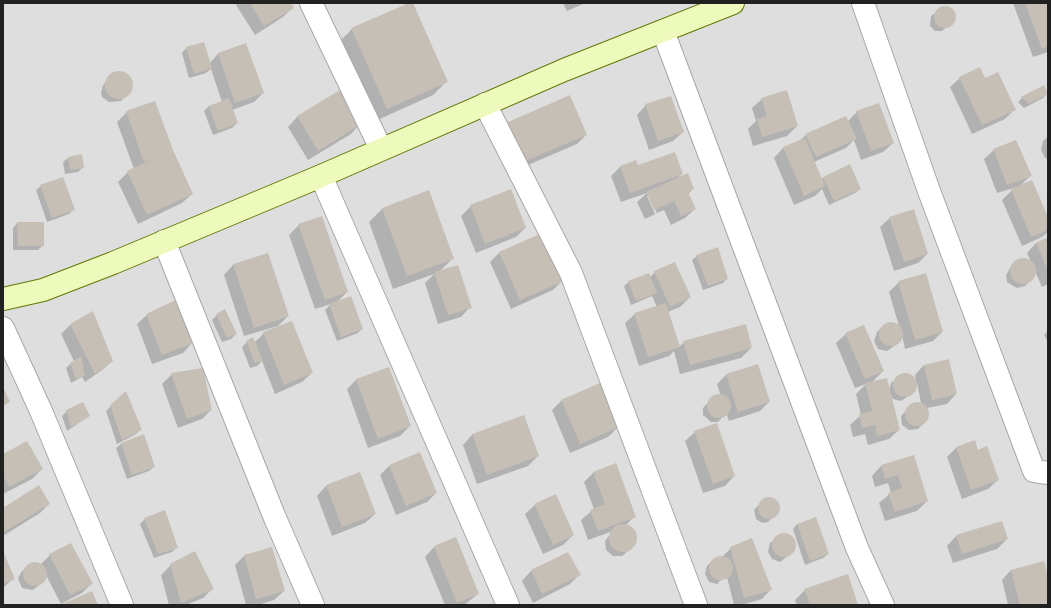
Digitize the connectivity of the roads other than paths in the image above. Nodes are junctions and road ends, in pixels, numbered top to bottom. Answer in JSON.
{"nodes":[{"id":1,"x":311,"y":3,"type":"edge"},
{"id":2,"x":733,"y":3,"type":"edge"},
{"id":3,"x":863,"y":3,"type":"edge"},
{"id":4,"x":663,"y":31,"type":"junction"},
{"id":5,"x":485,"y":104,"type":"junction"},
{"id":6,"x":381,"y":149,"type":"junction"},
{"id":7,"x":321,"y":176,"type":"junction"},
{"id":8,"x":164,"y":241,"type":"junction"},
{"id":9,"x":3,"y":299,"type":"edge"},
{"id":10,"x":3,"y":328,"type":"edge"},
{"id":11,"x":1048,"y":474,"type":"edge"},
{"id":12,"x":122,"y":605,"type":"edge"},
{"id":13,"x":313,"y":605,"type":"edge"},
{"id":14,"x":508,"y":605,"type":"edge"},
{"id":15,"x":696,"y":605,"type":"edge"},
{"id":16,"x":883,"y":605,"type":"edge"}],
"edges":[{"from":1,"to":6,"type":"street"},
{"from":2,"to":4,"type":"main road"},
{"from":3,"to":11,"type":"street"},
{"from":4,"to":5,"type":"main road"},
{"from":4,"to":16,"type":"street"},
{"from":5,"to":6,"type":"main road"},
{"from":5,"to":15,"type":"street"},
{"from":6,"to":7,"type":"main road"},
{"from":7,"to":8,"type":"main road"},
{"from":7,"to":14,"type":"street"},
{"from":8,"to":9,"type":"main road"},
{"from":8,"to":13,"type":"street"},
{"from":10,"to":12,"type":"street"}]}
